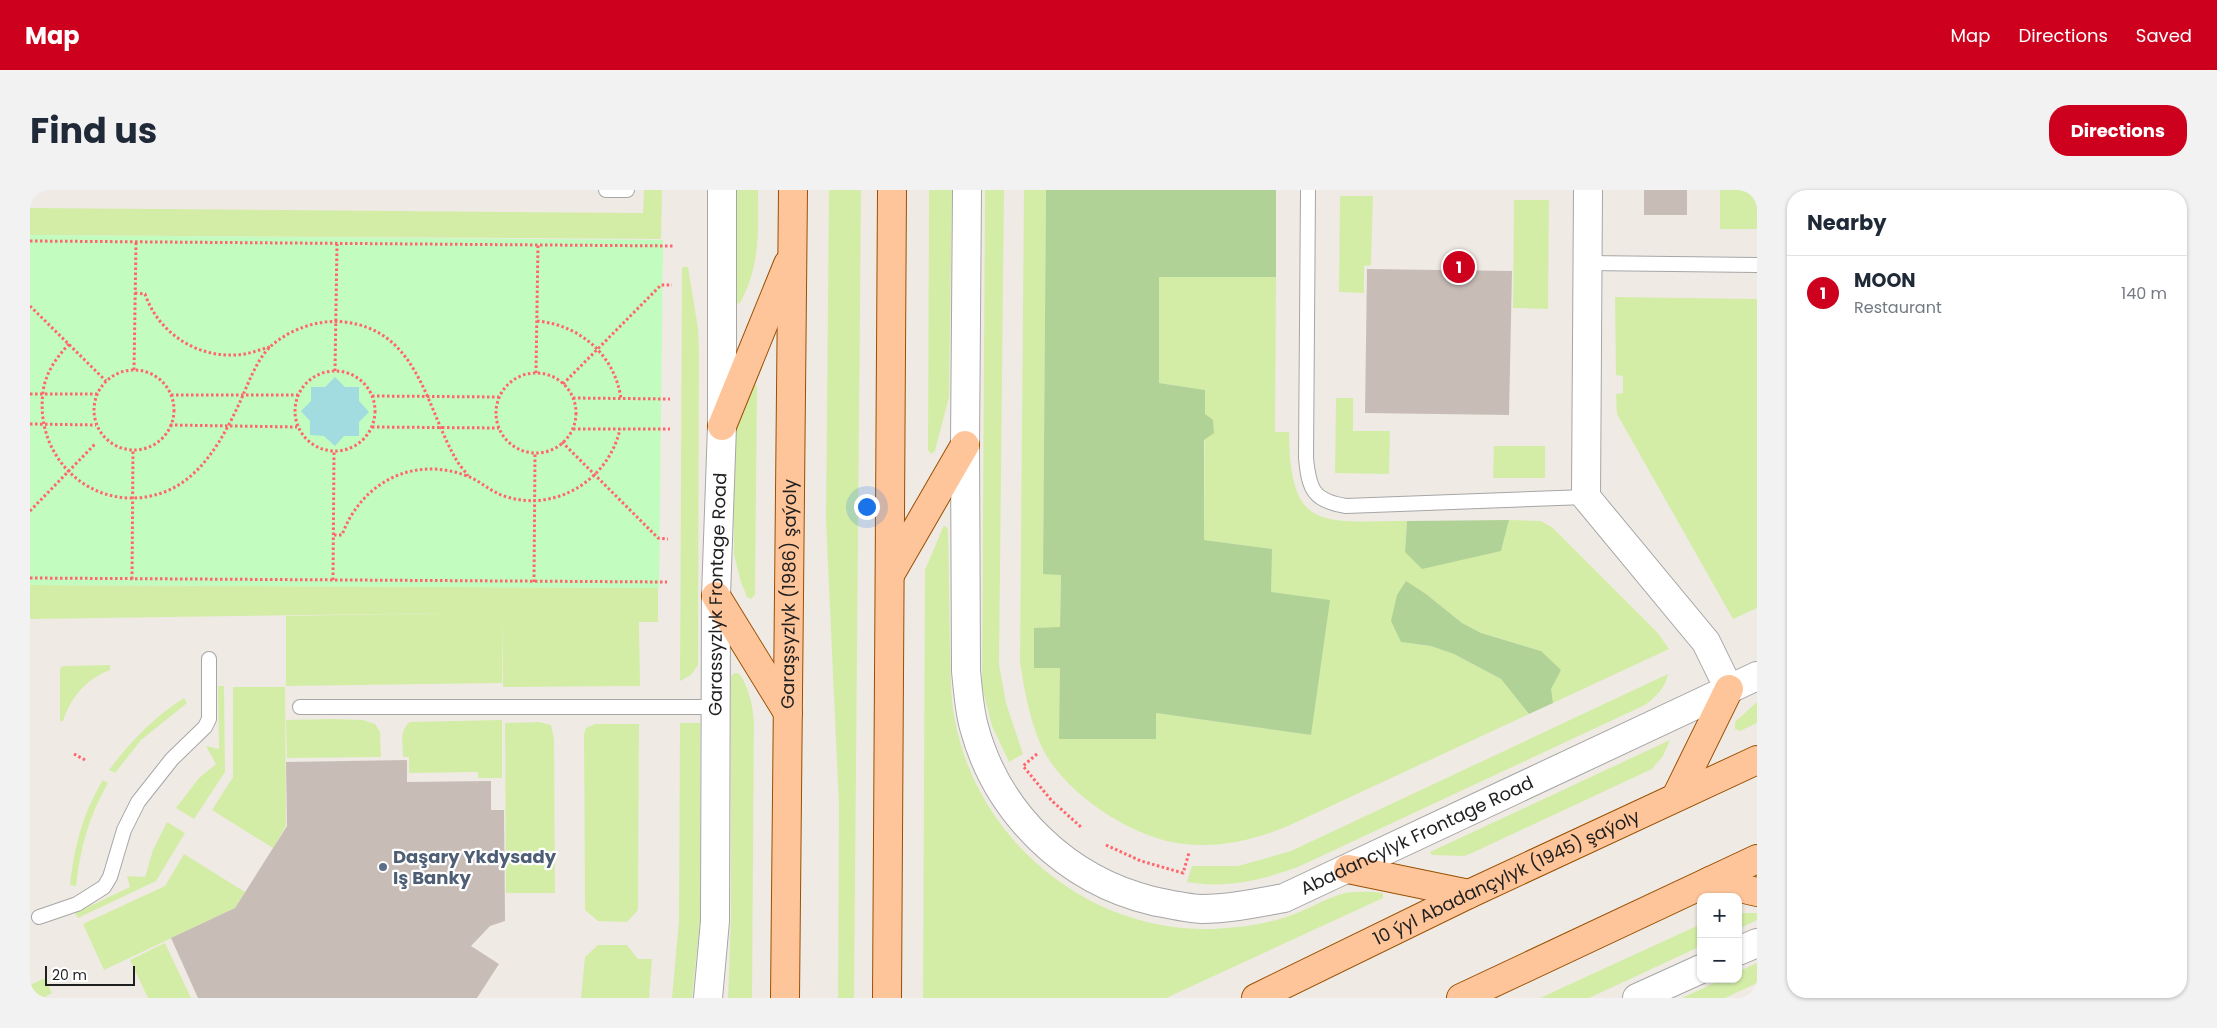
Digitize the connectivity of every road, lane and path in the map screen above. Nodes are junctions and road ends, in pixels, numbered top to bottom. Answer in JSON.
{"nodes":[{"id":1,"x":606,"y":190,"type":"edge"},
{"id":2,"x":627,"y":190,"type":"edge"},
{"id":3,"x":722,"y":190,"type":"edge"},
{"id":4,"x":793,"y":190,"type":"edge"},
{"id":5,"x":892,"y":190,"type":"edge"},
{"id":6,"x":967,"y":190,"type":"edge"},
{"id":7,"x":1308,"y":190,"type":"edge"},
{"id":8,"x":1588,"y":190,"type":"edge"},
{"id":9,"x":30,"y":241,"type":"edge"},
{"id":10,"x":136,"y":242,"type":"junction"},
{"id":11,"x":337,"y":244,"type":"junction"},
{"id":12,"x":538,"y":245,"type":"junction"},
{"id":13,"x":674,"y":246,"type":"dead end"},
{"id":14,"x":793,"y":251,"type":"junction"},
{"id":15,"x":1587,"y":263,"type":"junction"},
{"id":16,"x":1757,"y":264,"type":"edge"},
{"id":17,"x":672,"y":285,"type":"dead end"},
{"id":18,"x":135,"y":293,"type":"junction"},
{"id":19,"x":30,"y":306,"type":"edge"},
{"id":20,"x":537,"y":321,"type":"junction"},
{"id":21,"x":336,"y":322,"type":"junction"},
{"id":22,"x":69,"y":344,"type":"junction"},
{"id":23,"x":270,"y":347,"type":"junction"},
{"id":24,"x":598,"y":349,"type":"junction"},
{"id":25,"x":134,"y":370,"type":"junction"},
{"id":26,"x":335,"y":371,"type":"junction"},
{"id":27,"x":536,"y":373,"type":"junction"},
{"id":28,"x":106,"y":381,"type":"junction"},
{"id":29,"x":563,"y":384,"type":"junction"},
{"id":30,"x":30,"y":394,"type":"edge"},
{"id":31,"x":42,"y":394,"type":"junction"},
{"id":32,"x":97,"y":394,"type":"junction"},
{"id":33,"x":171,"y":395,"type":"junction"},
{"id":34,"x":243,"y":396,"type":"junction"},
{"id":35,"x":298,"y":396,"type":"junction"},
{"id":36,"x":372,"y":396,"type":"junction"},
{"id":37,"x":427,"y":397,"type":"junction"},
{"id":38,"x":499,"y":397,"type":"junction"},
{"id":39,"x":573,"y":398,"type":"junction"},
{"id":40,"x":621,"y":399,"type":"junction"},
{"id":41,"x":670,"y":399,"type":"dead end"},
{"id":42,"x":30,"y":424,"type":"edge"},
{"id":43,"x":43,"y":424,"type":"junction"},
{"id":44,"x":96,"y":425,"type":"junction"},
{"id":45,"x":170,"y":425,"type":"junction"},
{"id":46,"x":227,"y":426,"type":"junction"},
{"id":47,"x":297,"y":426,"type":"junction"},
{"id":48,"x":722,"y":426,"type":"junction"},
{"id":49,"x":372,"y":427,"type":"junction"},
{"id":50,"x":442,"y":428,"type":"junction"},
{"id":51,"x":499,"y":428,"type":"junction"},
{"id":52,"x":573,"y":429,"type":"junction"},
{"id":53,"x":620,"y":429,"type":"junction"},
{"id":54,"x":670,"y":429,"type":"dead end"},
{"id":55,"x":562,"y":442,"type":"junction"},
{"id":56,"x":95,"y":444,"type":"dead end"},
{"id":57,"x":965,"y":445,"type":"junction"},
{"id":58,"x":133,"y":450,"type":"junction"},
{"id":59,"x":334,"y":452,"type":"junction"},
{"id":60,"x":535,"y":453,"type":"junction"},
{"id":61,"x":68,"y":472,"type":"junction"},
{"id":62,"x":468,"y":476,"type":"junction"},
{"id":63,"x":594,"y":476,"type":"junction"},
{"id":64,"x":1586,"y":497,"type":"junction"},
{"id":65,"x":133,"y":498,"type":"junction"},
{"id":66,"x":535,"y":501,"type":"junction"},
{"id":67,"x":30,"y":511,"type":"edge"},
{"id":68,"x":334,"y":535,"type":"junction"},
{"id":69,"x":668,"y":539,"type":"dead end"},
{"id":70,"x":890,"y":575,"type":"junction"},
{"id":71,"x":30,"y":578,"type":"edge"},
{"id":72,"x":132,"y":579,"type":"junction"},
{"id":73,"x":333,"y":580,"type":"junction"},
{"id":74,"x":534,"y":582,"type":"junction"},
{"id":75,"x":667,"y":582,"type":"dead end"},
{"id":76,"x":716,"y":596,"type":"junction"},
{"id":77,"x":209,"y":659,"type":"dead end"},
{"id":78,"x":1757,"y":676,"type":"edge"},
{"id":79,"x":1729,"y":689,"type":"junction"},
{"id":80,"x":300,"y":706,"type":"dead end"},
{"id":81,"x":717,"y":707,"type":"junction"},
{"id":82,"x":788,"y":713,"type":"junction"},
{"id":83,"x":74,"y":754,"type":"dead end"},
{"id":84,"x":1037,"y":754,"type":"dead end"},
{"id":85,"x":1757,"y":760,"type":"edge"},
{"id":86,"x":86,"y":761,"type":"dead end"},
{"id":87,"x":1676,"y":798,"type":"junction"},
{"id":88,"x":1081,"y":827,"type":"dead end"},
{"id":89,"x":1106,"y":845,"type":"dead end"},
{"id":90,"x":1189,"y":853,"type":"dead end"},
{"id":91,"x":1757,"y":859,"type":"edge"},
{"id":92,"x":1348,"y":869,"type":"junction"},
{"id":93,"x":1710,"y":881,"type":"junction"},
{"id":94,"x":1757,"y":892,"type":"edge"},
{"id":95,"x":1469,"y":894,"type":"junction"},
{"id":96,"x":39,"y":917,"type":"dead end"},
{"id":97,"x":1757,"y":943,"type":"edge"},
{"id":98,"x":1742,"y":949,"type":"edge"},
{"id":99,"x":1697,"y":970,"type":"edge"},
{"id":100,"x":708,"y":998,"type":"edge"},
{"id":101,"x":785,"y":998,"type":"edge"},
{"id":102,"x":888,"y":998,"type":"edge"},
{"id":103,"x":1256,"y":998,"type":"edge"},
{"id":104,"x":1461,"y":998,"type":"edge"},
{"id":105,"x":1637,"y":998,"type":"edge"}],
"edges":[{"from":1,"to":2,"type":"lane"},
{"from":3,"to":48,"type":"street","name":"Garassyzlyk Frontage Road"},
{"from":4,"to":14,"type":"main road","name":"Garaşsyzlyk (1986) şaýoly"},
{"from":5,"to":70,"type":"main road"},
{"from":6,"to":57,"type":"street"},
{"from":7,"to":64,"type":"lane"},
{"from":8,"to":15,"type":"street"},
{"from":9,"to":10,"type":"path"},
{"from":10,"to":11,"type":"path"},
{"from":10,"to":18,"type":"path"},
{"from":11,"to":12,"type":"path"},
{"from":11,"to":21,"type":"path"},
{"from":12,"to":13,"type":"path"},
{"from":12,"to":20,"type":"path"},
{"from":14,"to":48,"type":"main road"},
{"from":14,"to":82,"type":"main road","name":"Garaşsyzlyk (1986) şaýoly"},
{"from":15,"to":16,"type":"lane"},
{"from":15,"to":64,"type":"street"},
{"from":17,"to":24,"type":"path"},
{"from":18,"to":23,"type":"path"},
{"from":18,"to":25,"type":"path"},
{"from":19,"to":22,"type":"path"},
{"from":20,"to":24,"type":"path"},
{"from":20,"to":27,"type":"path"},
{"from":21,"to":23,"type":"path"},
{"from":21,"to":26,"type":"path"},
{"from":21,"to":37,"type":"path"},
{"from":22,"to":28,"type":"path"},
{"from":22,"to":31,"type":"path"},
{"from":23,"to":34,"type":"path"},
{"from":24,"to":29,"type":"path"},
{"from":24,"to":40,"type":"path"},
{"from":25,"to":28,"type":"path"},
{"from":25,"to":33,"type":"path"},
{"from":26,"to":35,"type":"path"},
{"from":26,"to":36,"type":"path"},
{"from":27,"to":29,"type":"path"},
{"from":27,"to":38,"type":"path"},
{"from":28,"to":32,"type":"path"},
{"from":29,"to":39,"type":"path"},
{"from":30,"to":31,"type":"path"},
{"from":31,"to":32,"type":"path"},
{"from":31,"to":43,"type":"path"},
{"from":32,"to":44,"type":"path"},
{"from":33,"to":34,"type":"path"},
{"from":33,"to":45,"type":"path"},
{"from":34,"to":35,"type":"path"},
{"from":34,"to":46,"type":"path"},
{"from":35,"to":47,"type":"path"},
{"from":36,"to":37,"type":"path"},
{"from":36,"to":49,"type":"path"},
{"from":37,"to":38,"type":"path"},
{"from":37,"to":50,"type":"path"},
{"from":38,"to":51,"type":"path"},
{"from":39,"to":40,"type":"path"},
{"from":39,"to":52,"type":"path"},
{"from":40,"to":41,"type":"path"},
{"from":42,"to":43,"type":"path"},
{"from":43,"to":44,"type":"path"},
{"from":43,"to":61,"type":"path"},
{"from":44,"to":58,"type":"path"},
{"from":45,"to":46,"type":"path"},
{"from":45,"to":58,"type":"path"},
{"from":46,"to":47,"type":"path"},
{"from":46,"to":65,"type":"path"},
{"from":47,"to":59,"type":"path"},
{"from":48,"to":76,"type":"street","name":"Garassyzlyk Frontage Road"},
{"from":49,"to":50,"type":"path"},
{"from":49,"to":59,"type":"path"},
{"from":50,"to":51,"type":"path"},
{"from":50,"to":62,"type":"path"},
{"from":51,"to":60,"type":"path"},
{"from":52,"to":53,"type":"path"},
{"from":52,"to":55,"type":"path"},
{"from":53,"to":54,"type":"path"},
{"from":53,"to":63,"type":"path"},
{"from":55,"to":60,"type":"path"},
{"from":55,"to":63,"type":"path"},
{"from":56,"to":61,"type":"path"},
{"from":57,"to":70,"type":"main road"},
{"from":57,"to":92,"type":"street","name":"Abadancylyk Frontage Road"},
{"from":58,"to":65,"type":"path"},
{"from":59,"to":68,"type":"path"},
{"from":60,"to":66,"type":"path"},
{"from":61,"to":65,"type":"path"},
{"from":61,"to":67,"type":"path"},
{"from":62,"to":66,"type":"path"},
{"from":62,"to":68,"type":"path"},
{"from":63,"to":66,"type":"path"},
{"from":63,"to":69,"type":"path"},
{"from":64,"to":79,"type":"street"},
{"from":65,"to":72,"type":"path"},
{"from":66,"to":74,"type":"path"},
{"from":68,"to":73,"type":"path"},
{"from":70,"to":102,"type":"main road"},
{"from":71,"to":72,"type":"path"},
{"from":72,"to":73,"type":"path"},
{"from":73,"to":74,"type":"path"},
{"from":74,"to":75,"type":"path"},
{"from":76,"to":81,"type":"street","name":"Garassyzlyk Frontage Road"},
{"from":76,"to":82,"type":"main road"},
{"from":77,"to":96,"type":"lane"},
{"from":78,"to":79,"type":"street","name":"Abadancylyk Frontage Road"},
{"from":79,"to":87,"type":"main road"},
{"from":79,"to":92,"type":"street","name":"Abadancylyk Frontage Road"},
{"from":80,"to":81,"type":"lane"},
{"from":81,"to":100,"type":"street","name":"Garassyzlyk Frontage Road"},
{"from":82,"to":101,"type":"main road","name":"Garaşsyzlyk (1986) şaýoly"},
{"from":83,"to":86,"type":"path"},
{"from":84,"to":88,"type":"path"},
{"from":85,"to":87,"type":"main road","name":"10 ýyl Abadançylyk (1945) şaýoly"},
{"from":87,"to":95,"type":"main road","name":"10 ýyl Abadançylyk (1945) şaýoly"},
{"from":89,"to":90,"type":"path"},
{"from":91,"to":93,"type":"main road"},
{"from":92,"to":95,"type":"main road"},
{"from":93,"to":94,"type":"main road"},
{"from":93,"to":104,"type":"main road"},
{"from":95,"to":103,"type":"main road","name":"10 ýyl Abadançylyk (1945) şaýoly"},
{"from":97,"to":98,"type":"street"},
{"from":99,"to":105,"type":"street"}]}
